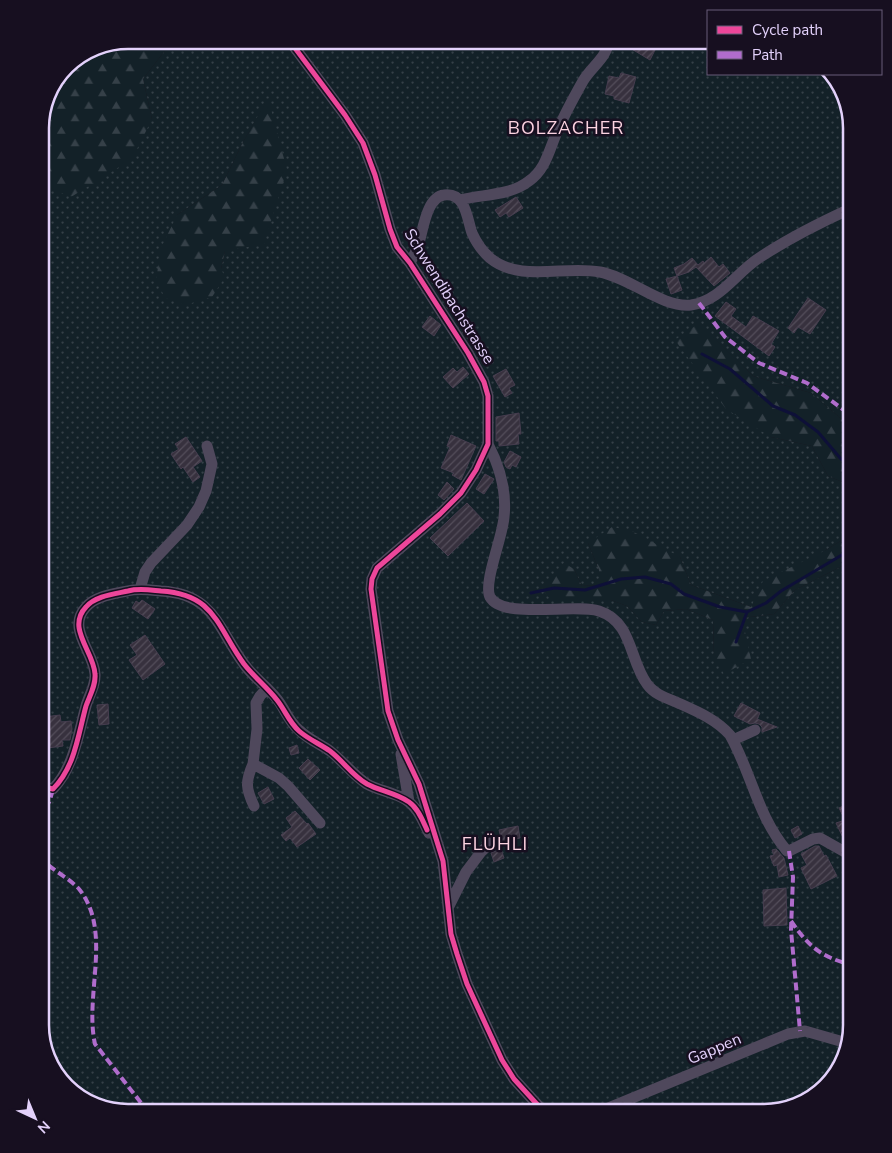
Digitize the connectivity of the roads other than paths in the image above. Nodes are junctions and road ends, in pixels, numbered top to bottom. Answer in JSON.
{"nodes":[{"id":1,"x":296,"y":49,"type":"edge"},
{"id":2,"x":607,"y":49,"type":"edge"},
{"id":3,"x":460,"y":200,"type":"junction"},
{"id":4,"x":843,"y":212,"type":"edge"},
{"id":5,"x":410,"y":263,"type":"junction"},
{"id":6,"x":488,"y":444,"type":"junction"},
{"id":7,"x":207,"y":446,"type":"dead end"},
{"id":8,"x":140,"y":589,"type":"junction"},
{"id":9,"x":267,"y":688,"type":"junction"},
{"id":10,"x":755,"y":730,"type":"dead end"},
{"id":11,"x":398,"y":740,"type":"junction"},
{"id":12,"x":733,"y":740,"type":"junction"},
{"id":13,"x":253,"y":764,"type":"junction"},
{"id":14,"x":49,"y":788,"type":"edge"},
{"id":15,"x":409,"y":802,"type":"junction"},
{"id":16,"x":254,"y":806,"type":"dead end"},
{"id":17,"x":320,"y":823,"type":"dead end"},
{"id":18,"x":492,"y":842,"type":"dead end"},
{"id":19,"x":440,"y":850,"type":"junction"},
{"id":20,"x":843,"y":851,"type":"edge"},
{"id":21,"x":448,"y":907,"type":"junction"},
{"id":22,"x":842,"y":1041,"type":"edge"},
{"id":23,"x":537,"y":1104,"type":"edge"},
{"id":24,"x":618,"y":1104,"type":"edge"}],
"edges":[{"from":1,"to":5,"type":"street","name":"Schwendibachstrasse"},
{"from":2,"to":3,"type":"street"},
{"from":3,"to":4,"type":"street"},
{"from":3,"to":5,"type":"street"},
{"from":5,"to":6,"type":"street","name":"Schwendibachstrasse"},
{"from":6,"to":11,"type":"street","name":"Schwendibachstrasse"},
{"from":6,"to":12,"type":"street"},
{"from":7,"to":8,"type":"street"},
{"from":8,"to":9,"type":"street"},
{"from":8,"to":14,"type":"street"},
{"from":9,"to":13,"type":"street"},
{"from":9,"to":15,"type":"street"},
{"from":10,"to":12,"type":"street"},
{"from":11,"to":15,"type":"street"},
{"from":11,"to":19,"type":"street","name":"Schwendibachstrasse"},
{"from":12,"to":20,"type":"street"},
{"from":13,"to":16,"type":"street"},
{"from":13,"to":17,"type":"street"},
{"from":15,"to":19,"type":"street"},
{"from":18,"to":21,"type":"street"},
{"from":19,"to":21,"type":"street","name":"Schwendibachstrasse"},
{"from":21,"to":23,"type":"street","name":"Schwendibachstrasse"},
{"from":22,"to":24,"type":"street","name":"Gappen"}]}
